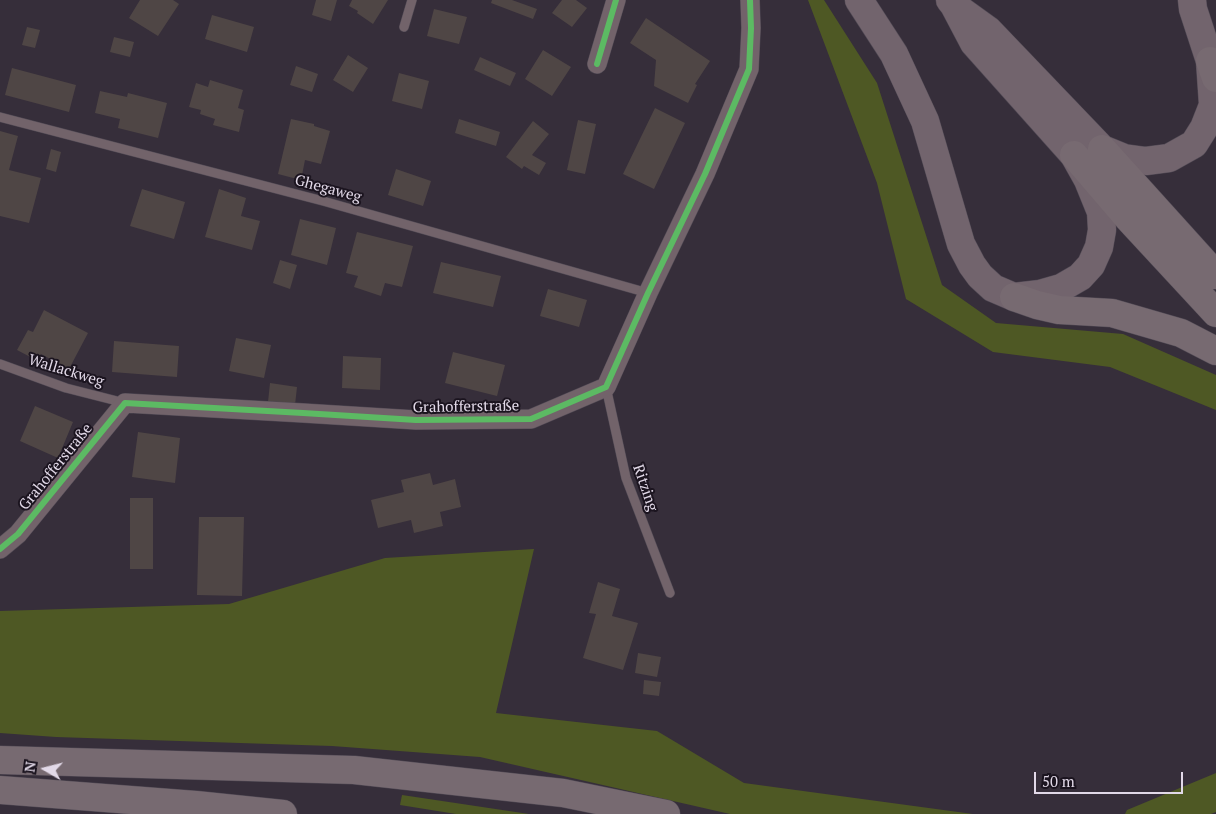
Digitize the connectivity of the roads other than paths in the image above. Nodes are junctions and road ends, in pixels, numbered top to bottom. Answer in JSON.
{"nodes":[{"id":1,"x":412,"y":0,"type":"edge"},
{"id":2,"x":616,"y":0,"type":"edge"},
{"id":3,"x":750,"y":0,"type":"edge"},
{"id":4,"x":858,"y":0,"type":"edge"},
{"id":5,"x":952,"y":2,"type":"edge"},
{"id":6,"x":1200,"y":8,"type":"edge"},
{"id":7,"x":404,"y":27,"type":"dead end"},
{"id":8,"x":597,"y":64,"type":"dead end"},
{"id":9,"x":1213,"y":70,"type":"edge"},
{"id":10,"x":0,"y":117,"type":"edge"},
{"id":11,"x":1102,"y":149,"type":"junction"},
{"id":12,"x":1074,"y":155,"type":"junction"},
{"id":13,"x":1216,"y":275,"type":"edge"},
{"id":14,"x":648,"y":293,"type":"junction"},
{"id":15,"x":1014,"y":297,"type":"junction"},
{"id":16,"x":1216,"y":313,"type":"edge"},
{"id":17,"x":1216,"y":351,"type":"edge"},
{"id":18,"x":0,"y":364,"type":"edge"},
{"id":19,"x":606,"y":387,"type":"junction"},
{"id":20,"x":125,"y":403,"type":"junction"},
{"id":21,"x":0,"y":549,"type":"edge"},
{"id":22,"x":670,"y":594,"type":"dead end"},
{"id":23,"x":0,"y":760,"type":"edge"},
{"id":24,"x":0,"y":790,"type":"edge"},
{"id":25,"x":283,"y":814,"type":"edge"},
{"id":26,"x":666,"y":814,"type":"edge"}],
"edges":[{"from":1,"to":7,"type":"lane"},
{"from":2,"to":8,"type":"street"},
{"from":3,"to":14,"type":"street"},
{"from":4,"to":15,"type":"main road"},
{"from":5,"to":11,"type":"main road"},
{"from":5,"to":12,"type":"main road"},
{"from":6,"to":9,"type":"main road"},
{"from":9,"to":11,"type":"main road"},
{"from":10,"to":14,"type":"lane","name":"Ghegaweg"},
{"from":11,"to":13,"type":"highway"},
{"from":12,"to":15,"type":"main road"},
{"from":12,"to":16,"type":"highway"},
{"from":14,"to":19,"type":"street"},
{"from":15,"to":17,"type":"highway"},
{"from":18,"to":20,"type":"lane","name":"Wallackweg"},
{"from":19,"to":20,"type":"street","name":"Grahofferstraße"},
{"from":19,"to":22,"type":"lane","name":"Ritzing"},
{"from":20,"to":21,"type":"street","name":"Grahofferstraße"},
{"from":23,"to":26,"type":"highway"},
{"from":24,"to":25,"type":"highway"}]}
